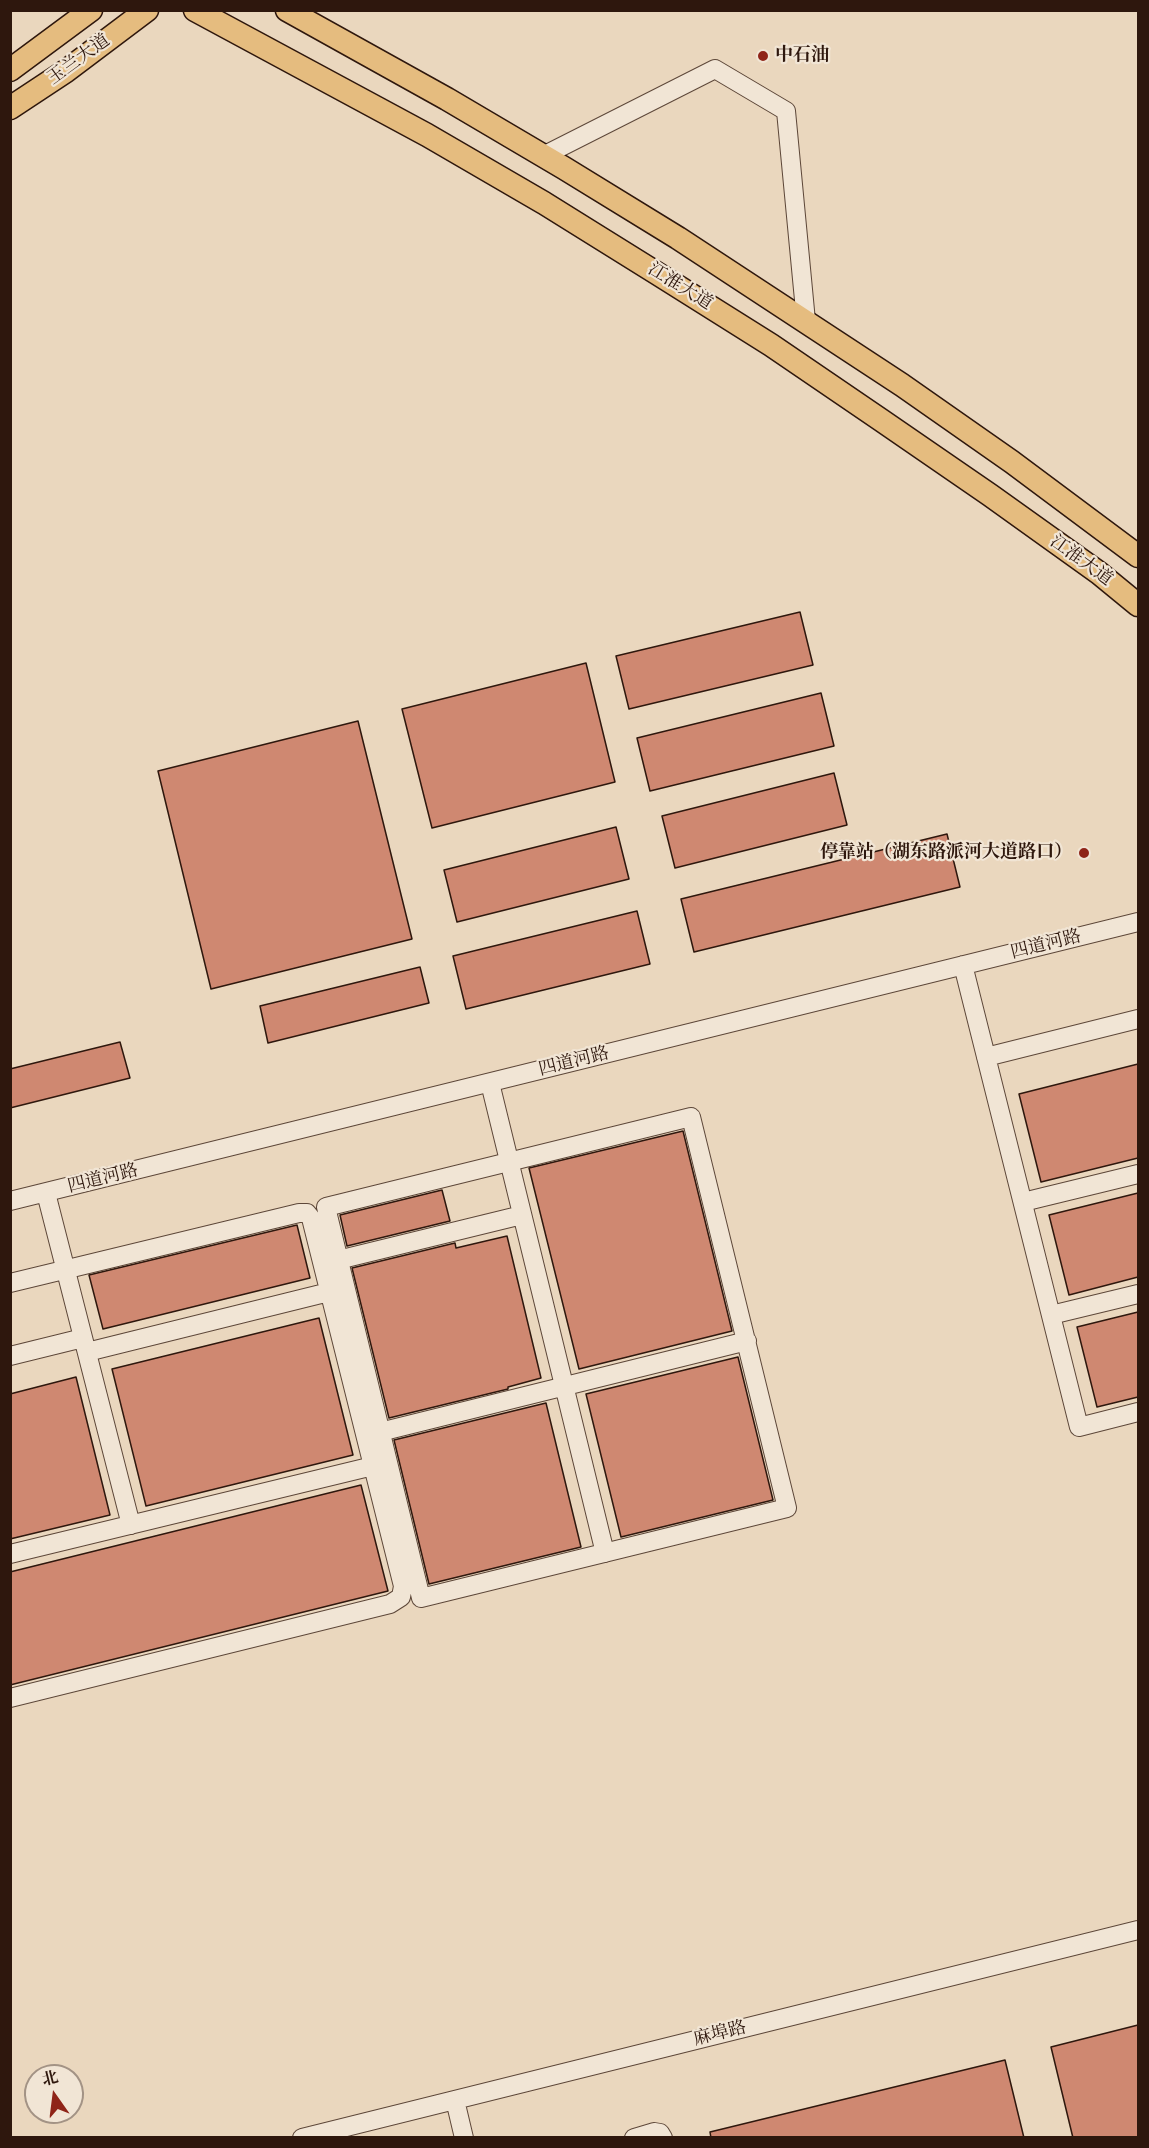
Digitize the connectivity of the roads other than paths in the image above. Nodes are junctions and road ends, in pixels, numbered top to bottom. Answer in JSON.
{"nodes":[{"id":1,"x":91,"y":10,"type":"edge"},
{"id":2,"x":147,"y":10,"type":"edge"},
{"id":3,"x":195,"y":10,"type":"edge"},
{"id":4,"x":287,"y":10,"type":"edge"},
{"id":5,"x":10,"y":70,"type":"edge"},
{"id":6,"x":10,"y":108,"type":"edge"},
{"id":7,"x":543,"y":156,"type":"junction"},
{"id":8,"x":806,"y":321,"type":"junction"},
{"id":9,"x":1138,"y":556,"type":"edge"},
{"id":10,"x":1138,"y":605,"type":"edge"},
{"id":11,"x":1138,"y":922,"type":"edge"},
{"id":12,"x":963,"y":965,"type":"junction"},
{"id":13,"x":1138,"y":1019,"type":"edge"},
{"id":14,"x":986,"y":1057,"type":"junction"},
{"id":15,"x":490,"y":1083,"type":"junction"},
{"id":16,"x":509,"y":1161,"type":"junction"},
{"id":17,"x":1138,"y":1174,"type":"edge"},
{"id":18,"x":46,"y":1192,"type":"junction"},
{"id":19,"x":10,"y":1201,"type":"edge"},
{"id":20,"x":1023,"y":1202,"type":"junction"},
{"id":21,"x":522,"y":1215,"type":"junction"},
{"id":22,"x":338,"y":1260,"type":"junction"},
{"id":23,"x":66,"y":1270,"type":"junction"},
{"id":24,"x":10,"y":1283,"type":"edge"},
{"id":25,"x":329,"y":1292,"type":"junction"},
{"id":26,"x":1138,"y":1294,"type":"edge"},
{"id":27,"x":1051,"y":1315,"type":"junction"},
{"id":28,"x":747,"y":1341,"type":"junction"},
{"id":29,"x":85,"y":1345,"type":"junction"},
{"id":30,"x":10,"y":1356,"type":"edge"},
{"id":31,"x":564,"y":1386,"type":"junction"},
{"id":32,"x":1138,"y":1412,"type":"edge"},
{"id":33,"x":380,"y":1432,"type":"junction"},
{"id":34,"x":373,"y":1466,"type":"junction"},
{"id":35,"x":131,"y":1525,"type":"junction"},
{"id":36,"x":605,"y":1553,"type":"junction"},
{"id":37,"x":10,"y":1554,"type":"edge"},
{"id":38,"x":10,"y":1698,"type":"edge"},
{"id":39,"x":1138,"y":1930,"type":"edge"},
{"id":40,"x":455,"y":2100,"type":"junction"},
{"id":41,"x":302,"y":2138,"type":"edge"},
{"id":42,"x":465,"y":2138,"type":"edge"},
{"id":43,"x":634,"y":2138,"type":"edge"},
{"id":44,"x":663,"y":2138,"type":"edge"}],
"edges":[{"from":1,"to":5,"type":"main road","name":"玉兰大道"},
{"from":2,"to":6,"type":"main road","name":"玉兰大道"},
{"from":3,"to":10,"type":"main road","name":"江淮大道"},
{"from":4,"to":7,"type":"main road"},
{"from":7,"to":8,"type":"main road"},
{"from":7,"to":8,"type":"street"},
{"from":8,"to":9,"type":"main road"},
{"from":11,"to":12,"type":"street","name":"四道河路"},
{"from":12,"to":14,"type":"street"},
{"from":12,"to":15,"type":"street","name":"四道河路"},
{"from":13,"to":14,"type":"street"},
{"from":14,"to":20,"type":"street"},
{"from":15,"to":16,"type":"street"},
{"from":15,"to":18,"type":"street","name":"四道河路"},
{"from":16,"to":21,"type":"street"},
{"from":16,"to":22,"type":"street"},
{"from":16,"to":28,"type":"street"},
{"from":17,"to":20,"type":"street"},
{"from":18,"to":19,"type":"street","name":"四道河路"},
{"from":18,"to":23,"type":"street"},
{"from":20,"to":27,"type":"street"},
{"from":21,"to":22,"type":"street"},
{"from":21,"to":31,"type":"street"},
{"from":22,"to":33,"type":"street"},
{"from":23,"to":24,"type":"street"},
{"from":23,"to":25,"type":"street"},
{"from":23,"to":29,"type":"street"},
{"from":25,"to":29,"type":"street"},
{"from":25,"to":34,"type":"street"},
{"from":26,"to":27,"type":"street"},
{"from":27,"to":32,"type":"street"},
{"from":28,"to":31,"type":"street"},
{"from":28,"to":36,"type":"street"},
{"from":29,"to":30,"type":"street"},
{"from":29,"to":35,"type":"street"},
{"from":31,"to":33,"type":"street"},
{"from":31,"to":36,"type":"street"},
{"from":33,"to":36,"type":"street"},
{"from":34,"to":35,"type":"street"},
{"from":34,"to":38,"type":"street"},
{"from":35,"to":37,"type":"street"},
{"from":39,"to":40,"type":"street","name":"麻埠路"},
{"from":40,"to":41,"type":"street","name":"麻埠路"},
{"from":40,"to":42,"type":"street"},
{"from":43,"to":44,"type":"street"}]}
